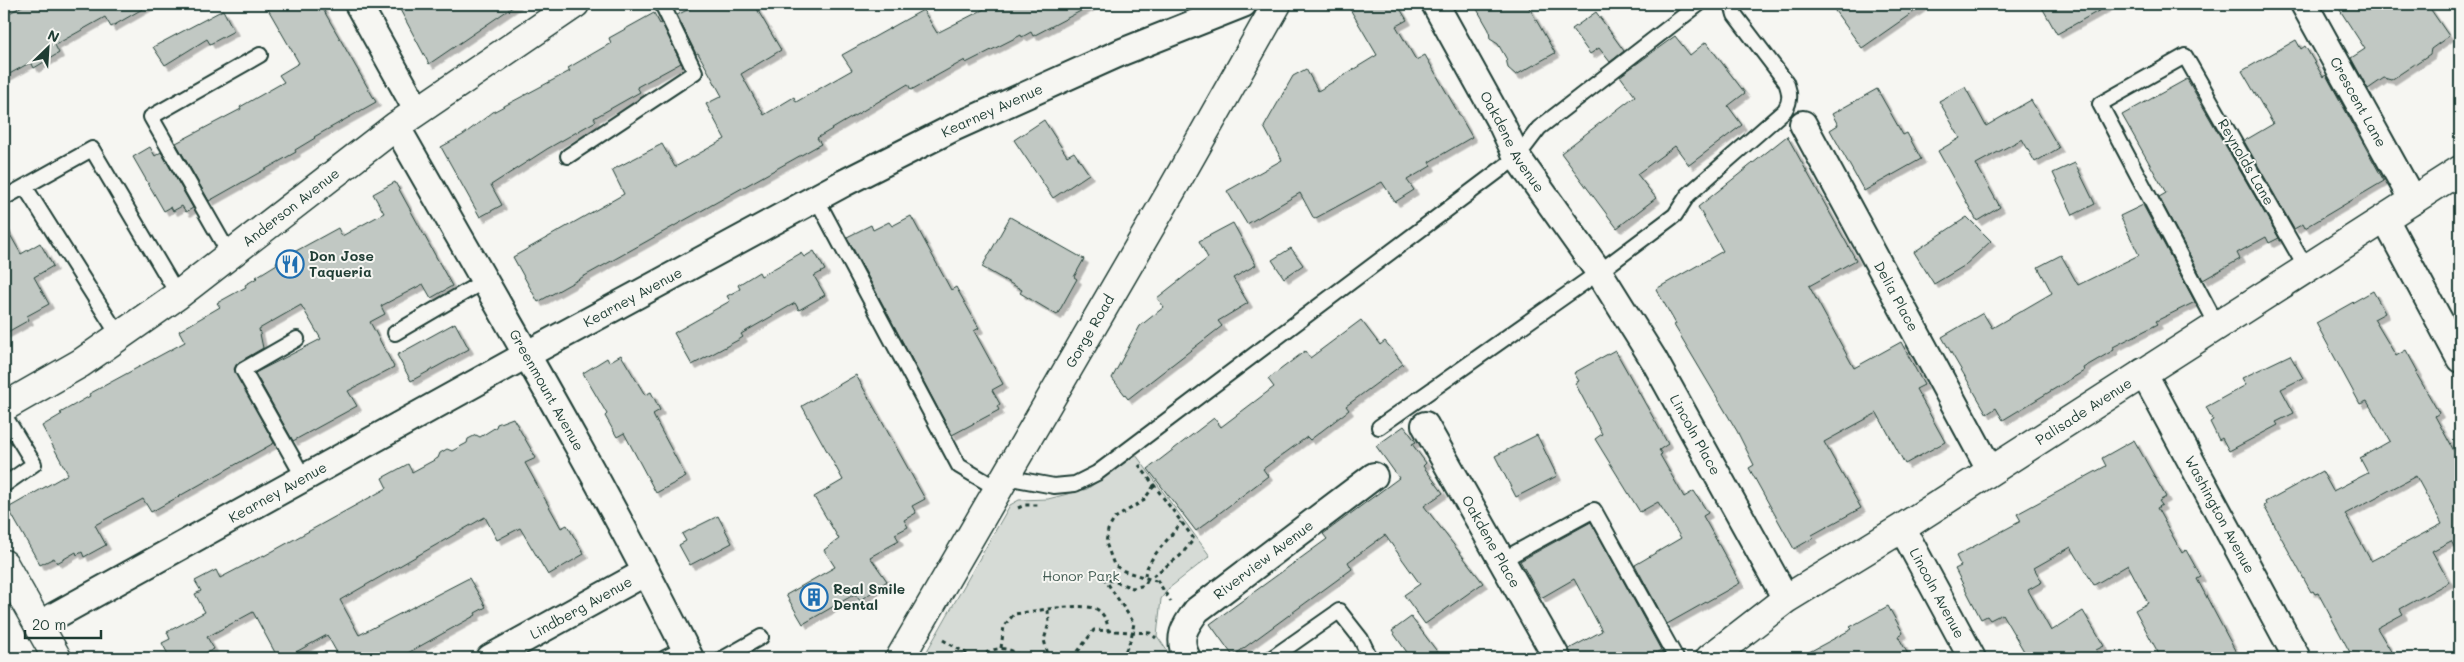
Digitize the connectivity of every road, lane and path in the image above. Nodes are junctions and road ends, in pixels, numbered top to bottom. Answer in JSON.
{"nodes":[{"id":1,"x":358,"y":4,"type":"edge"},
{"id":2,"x":575,"y":4,"type":"edge"},
{"id":3,"x":662,"y":4,"type":"edge"},
{"id":4,"x":1243,"y":4,"type":"edge"},
{"id":5,"x":1277,"y":4,"type":"edge"},
{"id":6,"x":1435,"y":4,"type":"edge"},
{"id":7,"x":1699,"y":4,"type":"edge"},
{"id":8,"x":1732,"y":4,"type":"edge"},
{"id":9,"x":2304,"y":4,"type":"edge"},
{"id":10,"x":260,"y":56,"type":"dead end"},
{"id":11,"x":407,"y":118,"type":"junction"},
{"id":12,"x":1804,"y":124,"type":"dead end"},
{"id":13,"x":568,"y":156,"type":"dead end"},
{"id":14,"x":1517,"y":157,"type":"junction"},
{"id":15,"x":2460,"y":170,"type":"edge"},
{"id":16,"x":25,"y":187,"type":"junction"},
{"id":17,"x":4,"y":198,"type":"edge"},
{"id":18,"x":816,"y":198,"type":"junction"},
{"id":19,"x":2413,"y":201,"type":"junction"},
{"id":20,"x":2385,"y":219,"type":"junction"},
{"id":21,"x":230,"y":255,"type":"junction"},
{"id":22,"x":2306,"y":268,"type":"junction"},
{"id":23,"x":1599,"y":272,"type":"junction"},
{"id":24,"x":484,"y":281,"type":"junction"},
{"id":25,"x":178,"y":295,"type":"junction"},
{"id":26,"x":2217,"y":325,"type":"junction"},
{"id":27,"x":395,"y":333,"type":"dead end"},
{"id":28,"x":119,"y":336,"type":"junction"},
{"id":29,"x":297,"y":339,"type":"dead end"},
{"id":30,"x":526,"y":354,"type":"junction"},
{"id":31,"x":2460,"y":359,"type":"edge"},
{"id":32,"x":2143,"y":372,"type":"junction"},
{"id":33,"x":4,"y":407,"type":"edge"},
{"id":34,"x":4,"y":415,"type":"edge"},
{"id":35,"x":1425,"y":425,"type":"dead end"},
{"id":36,"x":1379,"y":427,"type":"dead end"},
{"id":37,"x":1136,"y":460,"type":"dead end"},
{"id":38,"x":1990,"y":470,"type":"junction"},
{"id":39,"x":1374,"y":476,"type":"dead end"},
{"id":40,"x":304,"y":478,"type":"junction"},
{"id":41,"x":1002,"y":483,"type":"junction"},
{"id":42,"x":4,"y":485,"type":"edge"},
{"id":43,"x":1154,"y":486,"type":"junction"},
{"id":44,"x":1050,"y":506,"type":"dead end"},
{"id":45,"x":1014,"y":513,"type":"dead end"},
{"id":46,"x":1181,"y":522,"type":"junction"},
{"id":47,"x":1902,"y":528,"type":"junction"},
{"id":48,"x":1502,"y":560,"type":"junction"},
{"id":49,"x":5,"y":569,"type":"edge"},
{"id":50,"x":646,"y":572,"type":"junction"},
{"id":51,"x":1147,"y":576,"type":"junction"},
{"id":52,"x":1156,"y":581,"type":"junction"},
{"id":53,"x":1786,"y":598,"type":"junction"},
{"id":54,"x":1048,"y":610,"type":"junction"},
{"id":55,"x":1187,"y":623,"type":"junction"},
{"id":56,"x":38,"y":625,"type":"junction"},
{"id":57,"x":1108,"y":631,"type":"junction"},
{"id":58,"x":1133,"y":632,"type":"junction"},
{"id":59,"x":947,"y":633,"type":"dead end"},
{"id":60,"x":761,"y":637,"type":"dead end"},
{"id":61,"x":943,"y":640,"type":"junction"},
{"id":62,"x":1160,"y":644,"type":"dead end"},
{"id":63,"x":940,"y":646,"type":"dead end"},
{"id":64,"x":1001,"y":648,"type":"junction"},
{"id":65,"x":680,"y":655,"type":"edge"},
{"id":66,"x":57,"y":658,"type":"edge"},
{"id":67,"x":490,"y":658,"type":"edge"},
{"id":68,"x":724,"y":658,"type":"edge"},
{"id":69,"x":900,"y":658,"type":"edge"},
{"id":70,"x":974,"y":658,"type":"edge"},
{"id":71,"x":980,"y":658,"type":"edge"},
{"id":72,"x":1022,"y":658,"type":"edge"},
{"id":73,"x":1049,"y":658,"type":"edge"},
{"id":74,"x":1073,"y":658,"type":"edge"},
{"id":75,"x":1122,"y":658,"type":"edge"},
{"id":76,"x":1187,"y":658,"type":"edge"},
{"id":77,"x":1272,"y":658,"type":"edge"},
{"id":78,"x":1370,"y":658,"type":"edge"},
{"id":79,"x":1557,"y":658,"type":"edge"},
{"id":80,"x":1676,"y":658,"type":"edge"},
{"id":81,"x":1710,"y":658,"type":"edge"},
{"id":82,"x":1972,"y":658,"type":"edge"},
{"id":83,"x":2297,"y":658,"type":"edge"}],
"edges":[{"from":1,"to":11,"type":"street","name":"Greenmount Avenue"},
{"from":2,"to":11,"type":"main road","name":"Anderson Avenue"},
{"from":3,"to":13,"type":"lane"},
{"from":4,"to":18,"type":"street","name":"Kearney Avenue"},
{"from":5,"to":41,"type":"main road","name":"Gorge Road"},
{"from":6,"to":14,"type":"street","name":"Oakdene Avenue"},
{"from":7,"to":14,"type":"lane"},
{"from":8,"to":23,"type":"lane"},
{"from":9,"to":19,"type":"street","name":"Crescent Lane"},
{"from":10,"to":21,"type":"lane"},
{"from":11,"to":21,"type":"main road","name":"Anderson Avenue"},
{"from":11,"to":24,"type":"street","name":"Greenmount Avenue"},
{"from":12,"to":38,"type":"street","name":"Delia Place"},
{"from":14,"to":23,"type":"street","name":"Oakdene Avenue"},
{"from":14,"to":41,"type":"lane"},
{"from":15,"to":19,"type":"main road","name":"Palisade Avenue"},
{"from":16,"to":17,"type":"lane"},
{"from":16,"to":25,"type":"lane"},
{"from":16,"to":28,"type":"lane"},
{"from":18,"to":30,"type":"street","name":"Kearney Avenue"},
{"from":18,"to":41,"type":"lane"},
{"from":19,"to":20,"type":"main road","name":"Palisade Avenue"},
{"from":20,"to":22,"type":"main road","name":"Palisade Avenue"},
{"from":20,"to":31,"type":"street"},
{"from":21,"to":25,"type":"main road","name":"Anderson Avenue"},
{"from":22,"to":26,"type":"main road","name":"Palisade Avenue"},
{"from":22,"to":26,"type":"lane","name":"Reynolds Lane"},
{"from":23,"to":36,"type":"lane"},
{"from":23,"to":53,"type":"street","name":"Lincoln Place"},
{"from":24,"to":27,"type":"lane"},
{"from":24,"to":30,"type":"street","name":"Greenmount Avenue"},
{"from":25,"to":28,"type":"main road","name":"Anderson Avenue"},
{"from":26,"to":32,"type":"main road","name":"Palisade Avenue"},
{"from":28,"to":33,"type":"main road","name":"Anderson Avenue"},
{"from":29,"to":40,"type":"lane"},
{"from":30,"to":40,"type":"street","name":"Kearney Avenue"},
{"from":30,"to":50,"type":"street","name":"Greenmount Avenue"},
{"from":32,"to":38,"type":"main road","name":"Palisade Avenue"},
{"from":32,"to":83,"type":"street","name":"Washington Avenue"},
{"from":34,"to":42,"type":"lane"},
{"from":35,"to":48,"type":"street","name":"Oakdene Place"},
{"from":37,"to":43,"type":"path"},
{"from":38,"to":47,"type":"main road","name":"Palisade Avenue"},
{"from":39,"to":55,"type":"street","name":"Riverview Avenue"},
{"from":40,"to":56,"type":"street","name":"Kearney Avenue"},
{"from":41,"to":69,"type":"main road","name":"Gorge Road"},
{"from":43,"to":46,"type":"path"},
{"from":43,"to":51,"type":"path"},
{"from":44,"to":45,"type":"path"},
{"from":46,"to":51,"type":"path"},
{"from":46,"to":52,"type":"path"},
{"from":47,"to":53,"type":"main road","name":"Palisade Avenue"},
{"from":47,"to":82,"type":"street","name":"Lincoln Avenue"},
{"from":48,"to":79,"type":"street","name":"Oakdene Place"},
{"from":48,"to":80,"type":"lane"},
{"from":49,"to":56,"type":"main road"},
{"from":50,"to":65,"type":"street","name":"Greenmount Avenue"},
{"from":50,"to":67,"type":"street","name":"Lindberg Avenue"},
{"from":51,"to":52,"type":"path"},
{"from":51,"to":58,"type":"path"},
{"from":52,"to":55,"type":"path"},
{"from":53,"to":81,"type":"main road","name":"Palisade Avenue"},
{"from":54,"to":57,"type":"path"},
{"from":54,"to":64,"type":"path"},
{"from":54,"to":73,"type":"path"},
{"from":55,"to":76,"type":"street","name":"Riverview Avenue"},
{"from":56,"to":66,"type":"main road"},
{"from":57,"to":58,"type":"path"},
{"from":57,"to":74,"type":"path"},
{"from":58,"to":62,"type":"path"},
{"from":58,"to":75,"type":"path"},
{"from":59,"to":61,"type":"path"},
{"from":60,"to":68,"type":"lane"},
{"from":61,"to":63,"type":"path"},
{"from":61,"to":70,"type":"path"},
{"from":64,"to":71,"type":"path"},
{"from":64,"to":72,"type":"path"},
{"from":77,"to":78,"type":"lane"}]}
